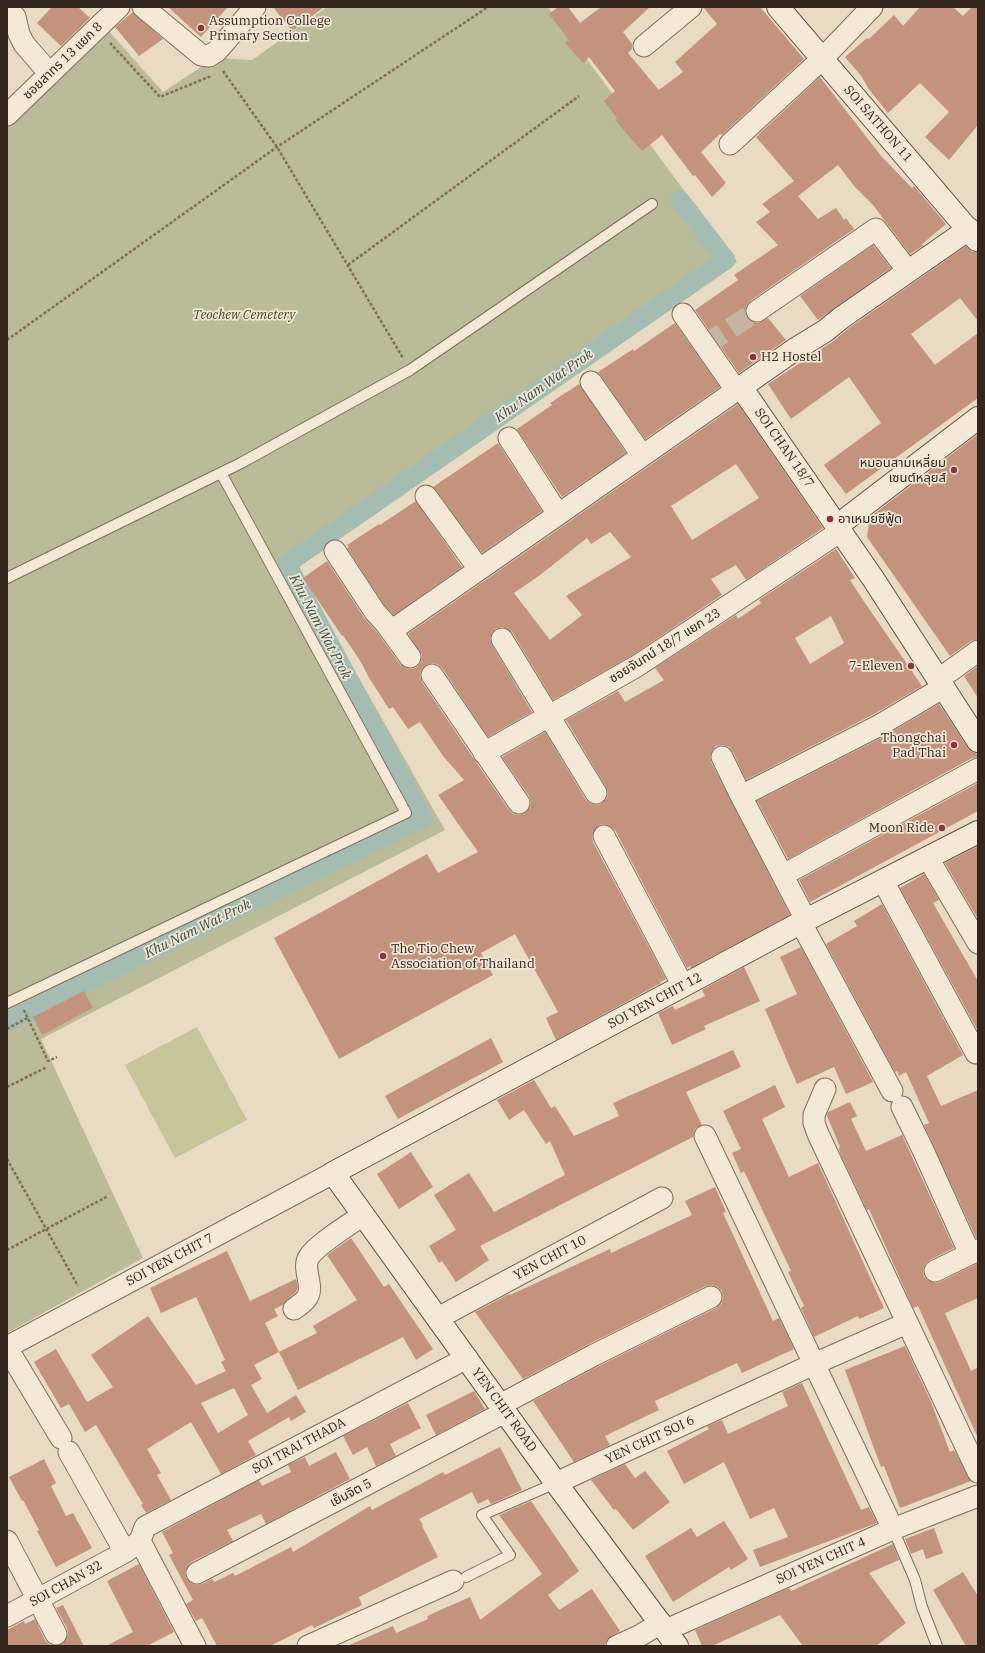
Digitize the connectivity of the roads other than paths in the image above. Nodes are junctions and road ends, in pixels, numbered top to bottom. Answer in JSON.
{"nodes":[{"id":1,"x":7,"y":7,"type":"edge"},
{"id":2,"x":119,"y":7,"type":"edge"},
{"id":3,"x":143,"y":7,"type":"edge"},
{"id":4,"x":255,"y":7,"type":"edge"},
{"id":5,"x":691,"y":7,"type":"edge"},
{"id":6,"x":778,"y":7,"type":"edge"},
{"id":7,"x":872,"y":7,"type":"edge"},
{"id":8,"x":644,"y":46,"type":"dead end"},
{"id":9,"x":822,"y":59,"type":"junction"},
{"id":10,"x":50,"y":74,"type":"junction"},
{"id":11,"x":7,"y":115,"type":"edge"},
{"id":12,"x":730,"y":144,"type":"dead end"},
{"id":13,"x":652,"y":204,"type":"dead end"},
{"id":14,"x":973,"y":235,"type":"edge"},
{"id":15,"x":908,"y":271,"type":"junction"},
{"id":16,"x":757,"y":311,"type":"tunnel mouth"},
{"id":17,"x":682,"y":314,"type":"dead end"},
{"id":18,"x":591,"y":382,"type":"dead end"},
{"id":19,"x":739,"y":388,"type":"junction"},
{"id":20,"x":978,"y":418,"type":"edge"},
{"id":21,"x":509,"y":438,"type":"dead end"},
{"id":22,"x":642,"y":455,"type":"junction"},
{"id":23,"x":221,"y":473,"type":"junction"},
{"id":24,"x":426,"y":496,"type":"dead end"},
{"id":25,"x":558,"y":514,"type":"junction"},
{"id":26,"x":839,"y":528,"type":"junction"},
{"id":27,"x":335,"y":551,"type":"dead end"},
{"id":28,"x":479,"y":570,"type":"junction"},
{"id":29,"x":7,"y":578,"type":"edge"},
{"id":30,"x":391,"y":631,"type":"junction"},
{"id":31,"x":502,"y":639,"type":"dead end"},
{"id":32,"x":978,"y":651,"type":"edge"},
{"id":33,"x":410,"y":657,"type":"dead end"},
{"id":34,"x":432,"y":675,"type":"dead end"},
{"id":35,"x":942,"y":683,"type":"junction"},
{"id":36,"x":550,"y":716,"type":"junction"},
{"id":37,"x":978,"y":741,"type":"edge"},
{"id":38,"x":484,"y":753,"type":"junction"},
{"id":39,"x":722,"y":756,"type":"dead end"},
{"id":40,"x":978,"y":769,"type":"edge"},
{"id":41,"x":596,"y":793,"type":"dead end"},
{"id":42,"x":741,"y":796,"type":"junction"},
{"id":43,"x":519,"y":803,"type":"dead end"},
{"id":44,"x":978,"y":832,"type":"edge"},
{"id":45,"x":604,"y":836,"type":"dead end"},
{"id":46,"x":928,"y":858,"type":"junction"},
{"id":47,"x":783,"y":875,"type":"junction"},
{"id":48,"x":883,"y":881,"type":"junction"},
{"id":49,"x":804,"y":922,"type":"junction"},
{"id":50,"x":978,"y":943,"type":"edge"},
{"id":51,"x":683,"y":986,"type":"junction"},
{"id":52,"x":7,"y":1003,"type":"edge"},
{"id":53,"x":976,"y":1053,"type":"dead end"},
{"id":54,"x":825,"y":1089,"type":"dead end"},
{"id":55,"x":705,"y":1136,"type":"dead end"},
{"id":56,"x":333,"y":1173,"type":"junction"},
{"id":57,"x":662,"y":1198,"type":"dead end"},
{"id":58,"x":363,"y":1215,"type":"junction"},
{"id":59,"x":974,"y":1252,"type":"edge"},
{"id":60,"x":935,"y":1271,"type":"dead end"},
{"id":61,"x":711,"y":1297,"type":"dead end"},
{"id":62,"x":294,"y":1309,"type":"dead end"},
{"id":63,"x":438,"y":1318,"type":"junction"},
{"id":64,"x":907,"y":1323,"type":"junction"},
{"id":65,"x":7,"y":1347,"type":"edge"},
{"id":66,"x":467,"y":1358,"type":"junction"},
{"id":67,"x":814,"y":1364,"type":"junction"},
{"id":68,"x":502,"y":1409,"type":"junction"},
{"id":69,"x":978,"y":1472,"type":"edge"},
{"id":70,"x":556,"y":1483,"type":"junction"},
{"id":71,"x":978,"y":1496,"type":"edge"},
{"id":72,"x":893,"y":1529,"type":"junction"},
{"id":73,"x":7,"y":1541,"type":"edge"},
{"id":74,"x":132,"y":1546,"type":"junction"},
{"id":75,"x":197,"y":1573,"type":"dead end"},
{"id":76,"x":460,"y":1579,"type":"joint"},
{"id":77,"x":39,"y":1600,"type":"junction"},
{"id":78,"x":7,"y":1616,"type":"edge"},
{"id":79,"x":668,"y":1633,"type":"edge"},
{"id":80,"x":56,"y":1634,"type":"dead end"},
{"id":81,"x":196,"y":1646,"type":"edge"},
{"id":82,"x":308,"y":1646,"type":"edge"},
{"id":83,"x":616,"y":1646,"type":"edge"},
{"id":84,"x":937,"y":1646,"type":"edge"}],
"edges":[{"from":1,"to":10,"type":"street"},
{"from":2,"to":10,"type":"street","name":"ซอยสาทร 13 แยก 8"},
{"from":3,"to":4,"type":"street"},
{"from":5,"to":8,"type":"street"},
{"from":6,"to":9,"type":"street","name":"SOI SATHON 11"},
{"from":7,"to":9,"type":"street"},
{"from":9,"to":12,"type":"street"},
{"from":9,"to":14,"type":"street","name":"SOI SATHON 11"},
{"from":10,"to":11,"type":"street","name":"ซอยสาทร 13 แยก 8"},
{"from":13,"to":23,"type":"lane"},
{"from":14,"to":15,"type":"street"},
{"from":15,"to":16,"type":"street"},
{"from":15,"to":19,"type":"street"},
{"from":17,"to":19,"type":"street"},
{"from":18,"to":22,"type":"street"},
{"from":19,"to":22,"type":"street"},
{"from":19,"to":26,"type":"street","name":"SOI CHAN 18/7"},
{"from":20,"to":26,"type":"street"},
{"from":21,"to":25,"type":"street"},
{"from":22,"to":25,"type":"street"},
{"from":23,"to":29,"type":"lane"},
{"from":23,"to":52,"type":"lane"},
{"from":24,"to":28,"type":"street"},
{"from":25,"to":28,"type":"street"},
{"from":26,"to":35,"type":"street","name":"SOI CHAN 18/7"},
{"from":26,"to":36,"type":"street","name":"ซอยจันทน์ 18/7 แยก 23"},
{"from":27,"to":30,"type":"street"},
{"from":28,"to":30,"type":"street"},
{"from":30,"to":33,"type":"street"},
{"from":31,"to":36,"type":"street"},
{"from":32,"to":35,"type":"street"},
{"from":34,"to":38,"type":"street"},
{"from":35,"to":37,"type":"street","name":"SOI CHAN 18/7"},
{"from":35,"to":42,"type":"street"},
{"from":36,"to":38,"type":"street","name":"ซอยจันทน์ 18/7 แยก 23"},
{"from":36,"to":41,"type":"street"},
{"from":38,"to":43,"type":"street"},
{"from":39,"to":42,"type":"street"},
{"from":40,"to":47,"type":"street"},
{"from":42,"to":47,"type":"street"},
{"from":44,"to":46,"type":"street","name":"SOI YEN CHIT 12"},
{"from":45,"to":51,"type":"street"},
{"from":46,"to":48,"type":"street","name":"SOI YEN CHIT 12"},
{"from":46,"to":50,"type":"street"},
{"from":47,"to":49,"type":"street"},
{"from":48,"to":49,"type":"street","name":"SOI YEN CHIT 12"},
{"from":48,"to":53,"type":"street"},
{"from":49,"to":51,"type":"street","name":"SOI YEN CHIT 12"},
{"from":49,"to":59,"type":"street"},
{"from":51,"to":56,"type":"street","name":"SOI YEN CHIT 12"},
{"from":54,"to":64,"type":"street"},
{"from":55,"to":67,"type":"street"},
{"from":56,"to":58,"type":"street","name":"YEN CHIT ROAD"},
{"from":56,"to":65,"type":"street","name":"SOI YEN CHIT 7"},
{"from":57,"to":63,"type":"street","name":"YEN CHIT 10"},
{"from":58,"to":62,"type":"street"},
{"from":58,"to":63,"type":"street","name":"YEN CHIT ROAD"},
{"from":59,"to":60,"type":"street"},
{"from":61,"to":68,"type":"street","name":"เย็นจิต 5"},
{"from":63,"to":66,"type":"street","name":"YEN CHIT ROAD"},
{"from":64,"to":67,"type":"street","name":"YEN CHIT SOI 6"},
{"from":64,"to":69,"type":"street"},
{"from":65,"to":74,"type":"street"},
{"from":66,"to":68,"type":"street","name":"YEN CHIT ROAD"},
{"from":66,"to":74,"type":"street","name":"SOI TRAI THADA"},
{"from":67,"to":70,"type":"street","name":"YEN CHIT SOI 6"},
{"from":67,"to":72,"type":"street"},
{"from":68,"to":70,"type":"street","name":"YEN CHIT ROAD"},
{"from":68,"to":75,"type":"street","name":"เย็นจิต 5"},
{"from":70,"to":76,"type":"lane","name":"YEN CHIT SOI 6"},
{"from":70,"to":79,"type":"street","name":"YEN CHIT ROAD"},
{"from":71,"to":72,"type":"street","name":"SOI YEN CHIT 4"},
{"from":72,"to":79,"type":"street","name":"SOI YEN CHIT 4"},
{"from":72,"to":84,"type":"lane"},
{"from":73,"to":77,"type":"street"},
{"from":74,"to":77,"type":"street","name":"SOI CHAN 32"},
{"from":74,"to":81,"type":"street"},
{"from":76,"to":82,"type":"street"},
{"from":77,"to":78,"type":"street","name":"SOI CHAN 32"},
{"from":77,"to":80,"type":"street"},
{"from":79,"to":83,"type":"street","name":"SOI YEN CHIT 4"}]}
